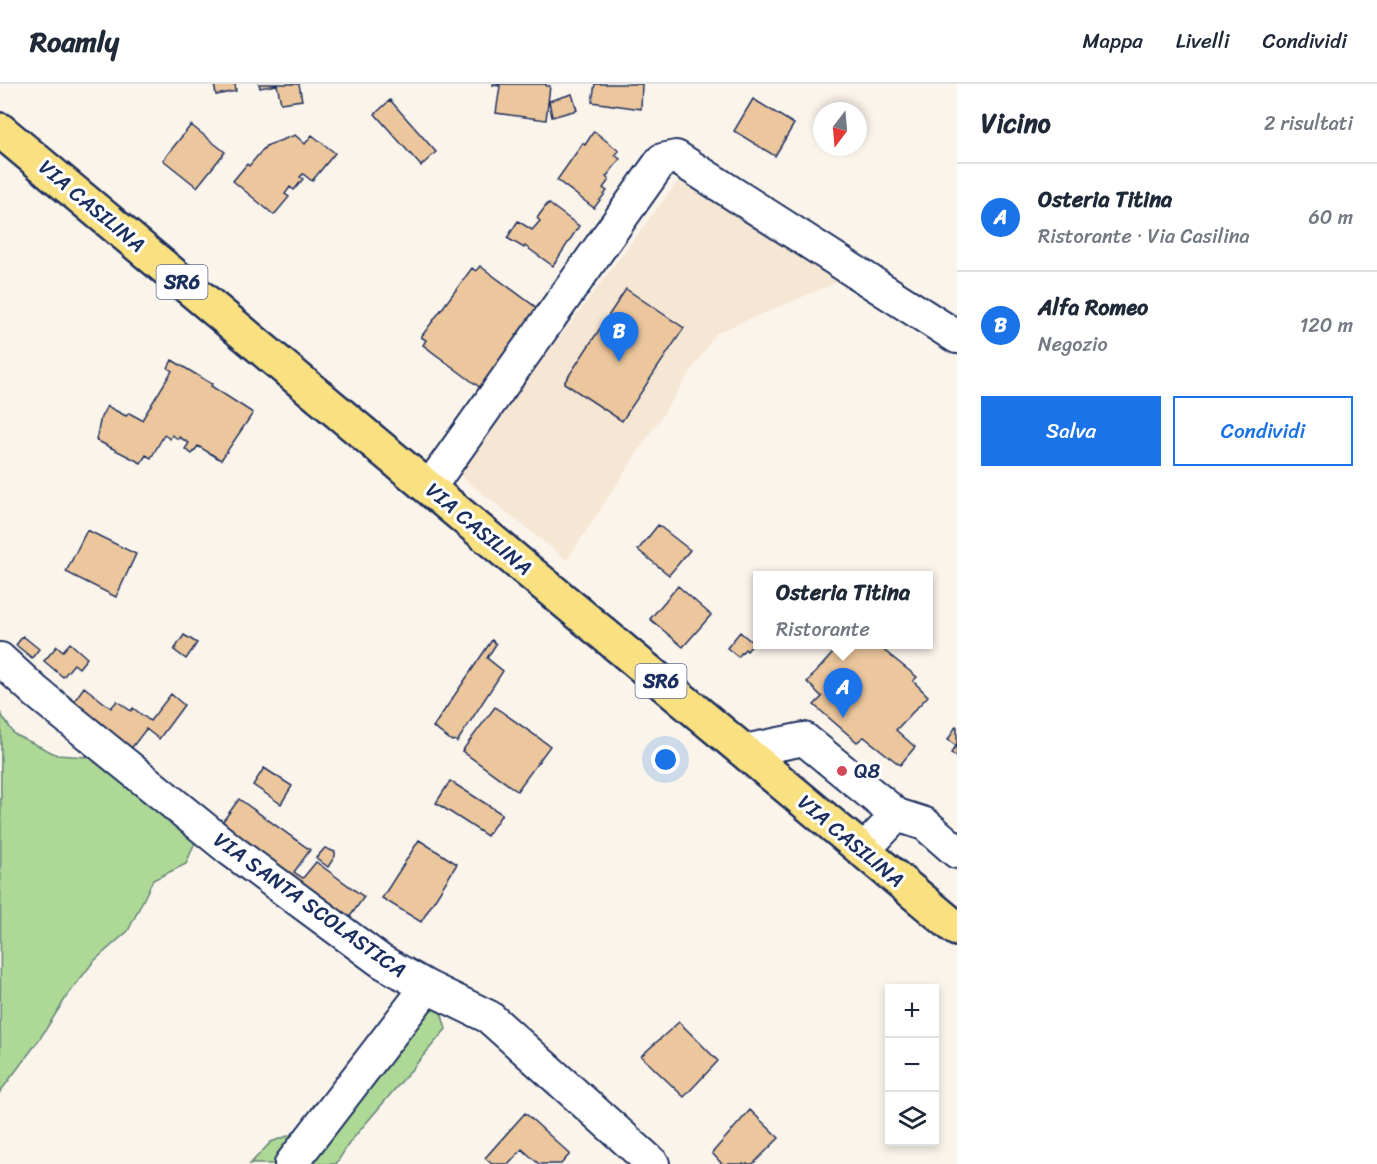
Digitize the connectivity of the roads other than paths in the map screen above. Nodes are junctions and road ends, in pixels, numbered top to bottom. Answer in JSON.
{"nodes":[{"id":1,"x":0,"y":130,"type":"edge"},
{"id":2,"x":957,"y":337,"type":"edge"},
{"id":3,"x":429,"y":488,"type":"junction"},
{"id":4,"x":0,"y":659,"type":"edge"},
{"id":5,"x":744,"y":751,"type":"junction"},
{"id":6,"x":897,"y":814,"type":"junction"},
{"id":7,"x":863,"y":851,"type":"junction"},
{"id":8,"x":957,"y":852,"type":"edge"},
{"id":9,"x":957,"y":929,"type":"edge"},
{"id":10,"x":427,"y":987,"type":"junction"},
{"id":11,"x":291,"y":1164,"type":"edge"},
{"id":12,"x":653,"y":1164,"type":"edge"}],
"edges":[{"from":1,"to":3,"type":"main road","name":"VIA CASILINA","number":"SR6"},
{"from":2,"to":3,"type":"street"},
{"from":3,"to":5,"type":"main road","name":"VIA CASILINA","number":"SR6"},
{"from":4,"to":10,"type":"street","name":"VIA SANTA SCOLASTICA"},
{"from":5,"to":6,"type":"street"},
{"from":5,"to":7,"type":"main road","name":"VIA CASILINA","number":"SR6"},
{"from":6,"to":7,"type":"street"},
{"from":6,"to":8,"type":"street"},
{"from":7,"to":9,"type":"main road","name":"VIA CASILINA","number":"SR6"},
{"from":10,"to":11,"type":"street"},
{"from":10,"to":12,"type":"street","name":"VIA SANTA SCOLASTICA"}]}
